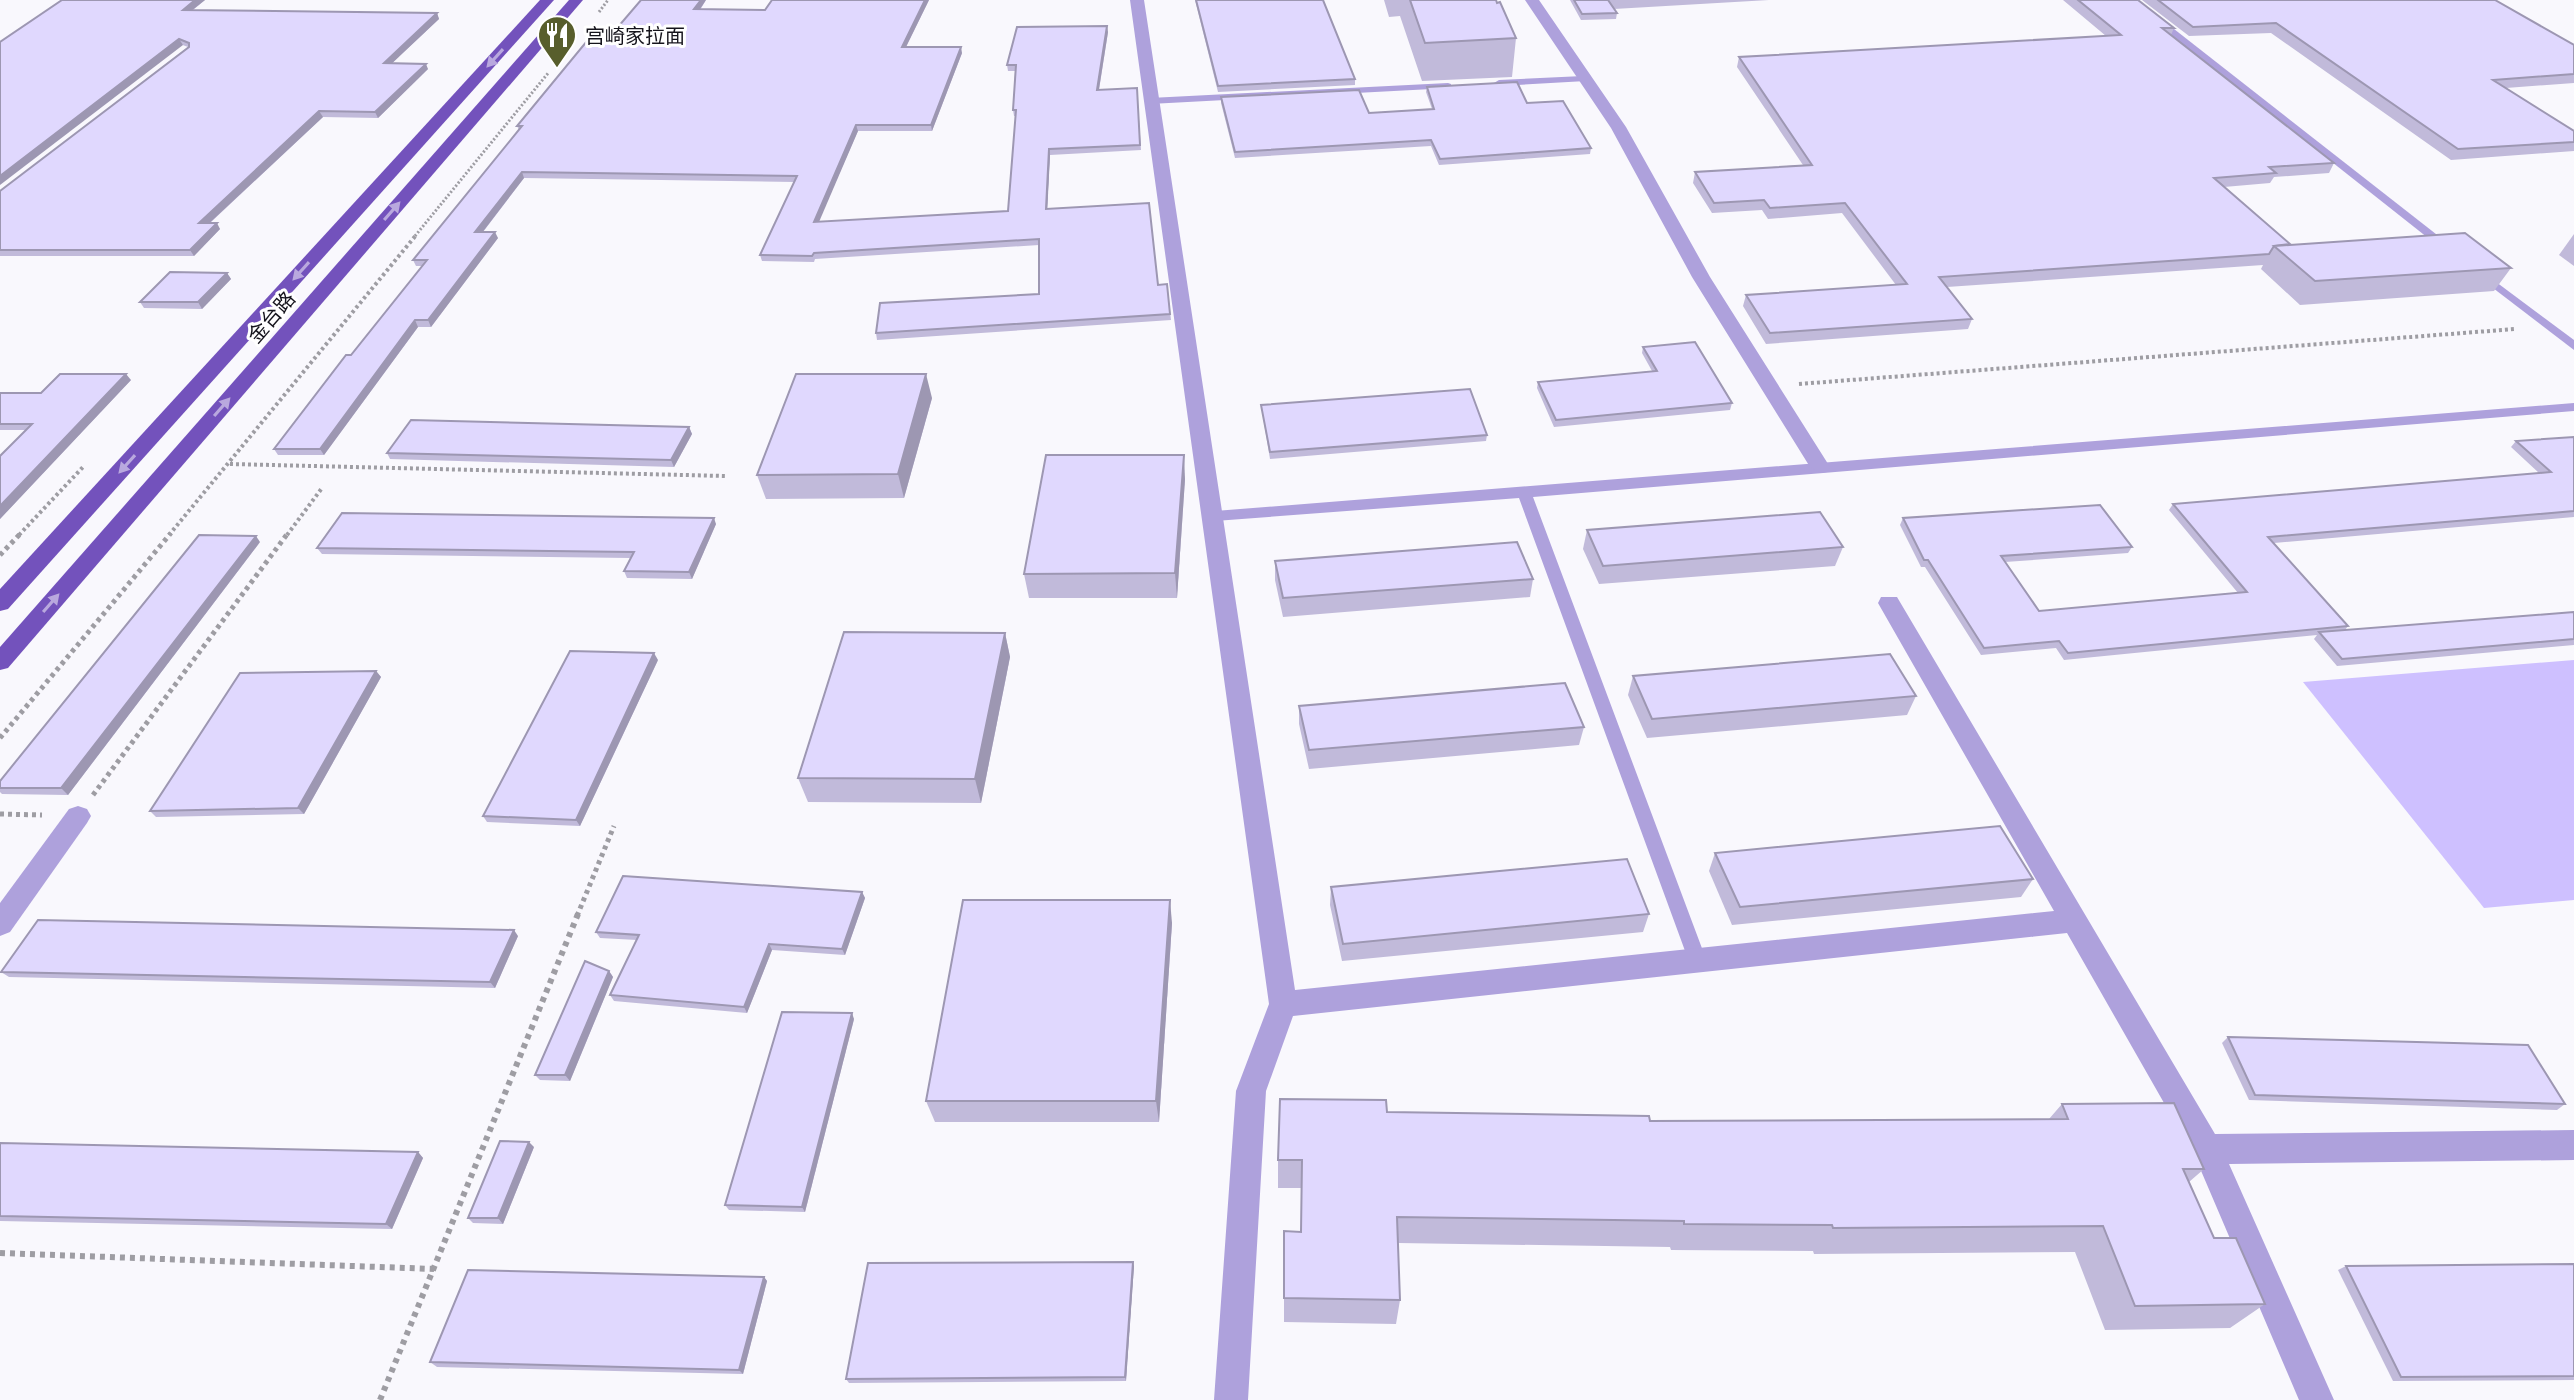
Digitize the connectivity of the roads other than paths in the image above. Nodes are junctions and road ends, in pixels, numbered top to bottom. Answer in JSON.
{"nodes":[{"id":1,"x":547,"y":0,"type":"edge"},
{"id":2,"x":576,"y":0,"type":"edge"},
{"id":3,"x":1137,"y":0,"type":"edge"},
{"id":4,"x":1532,"y":0,"type":"edge"},
{"id":5,"x":2131,"y":0,"type":"edge"},
{"id":6,"x":1583,"y":79,"type":"junction"},
{"id":7,"x":1490,"y":84,"type":"edge"},
{"id":8,"x":1459,"y":85,"type":"edge"},
{"id":9,"x":1150,"y":101,"type":"junction"},
{"id":10,"x":2462,"y":259,"type":"edge"},
{"id":11,"x":2474,"y":269,"type":"edge"},
{"id":12,"x":2574,"y":346,"type":"edge"},
{"id":13,"x":2574,"y":407,"type":"edge"},
{"id":14,"x":1820,"y":467,"type":"junction"},
{"id":15,"x":1525,"y":494,"type":"junction"},
{"id":16,"x":1215,"y":516,"type":"junction"},
{"id":17,"x":0,"y":603,"type":"edge"},
{"id":18,"x":1889,"y":603,"type":"dead end"},
{"id":19,"x":0,"y":662,"type":"edge"},
{"id":20,"x":78,"y":816,"type":"road end"},
{"id":21,"x":2074,"y":921,"type":"junction"},
{"id":22,"x":0,"y":924,"type":"edge"},
{"id":23,"x":1697,"y":959,"type":"junction"},
{"id":24,"x":1283,"y":1004,"type":"junction"},
{"id":25,"x":2574,"y":1145,"type":"edge"},
{"id":26,"x":2207,"y":1149,"type":"junction"},
{"id":27,"x":1231,"y":1400,"type":"edge"},
{"id":28,"x":2317,"y":1400,"type":"edge"}],
"edges":[{"from":1,"to":17,"type":"main road","name":"金台路","one_way":true},
{"from":19,"to":2,"type":"main road","name":"金台路","one_way":true},
{"from":3,"to":9,"type":"street"},
{"from":4,"to":6,"type":"street"},
{"from":5,"to":10,"type":"lane"},
{"from":6,"to":7,"type":"lane"},
{"from":6,"to":14,"type":"street"},
{"from":8,"to":9,"type":"lane"},
{"from":9,"to":16,"type":"street"},
{"from":11,"to":12,"type":"lane"},
{"from":13,"to":14,"type":"lane"},
{"from":14,"to":15,"type":"lane"},
{"from":15,"to":16,"type":"lane"},
{"from":15,"to":23,"type":"lane"},
{"from":16,"to":24,"type":"street"},
{"from":18,"to":21,"type":"street"},
{"from":20,"to":22,"type":"street"},
{"from":21,"to":23,"type":"street"},
{"from":21,"to":26,"type":"street"},
{"from":23,"to":24,"type":"street"},
{"from":24,"to":27,"type":"street"},
{"from":25,"to":26,"type":"street"},
{"from":26,"to":28,"type":"street"}]}
